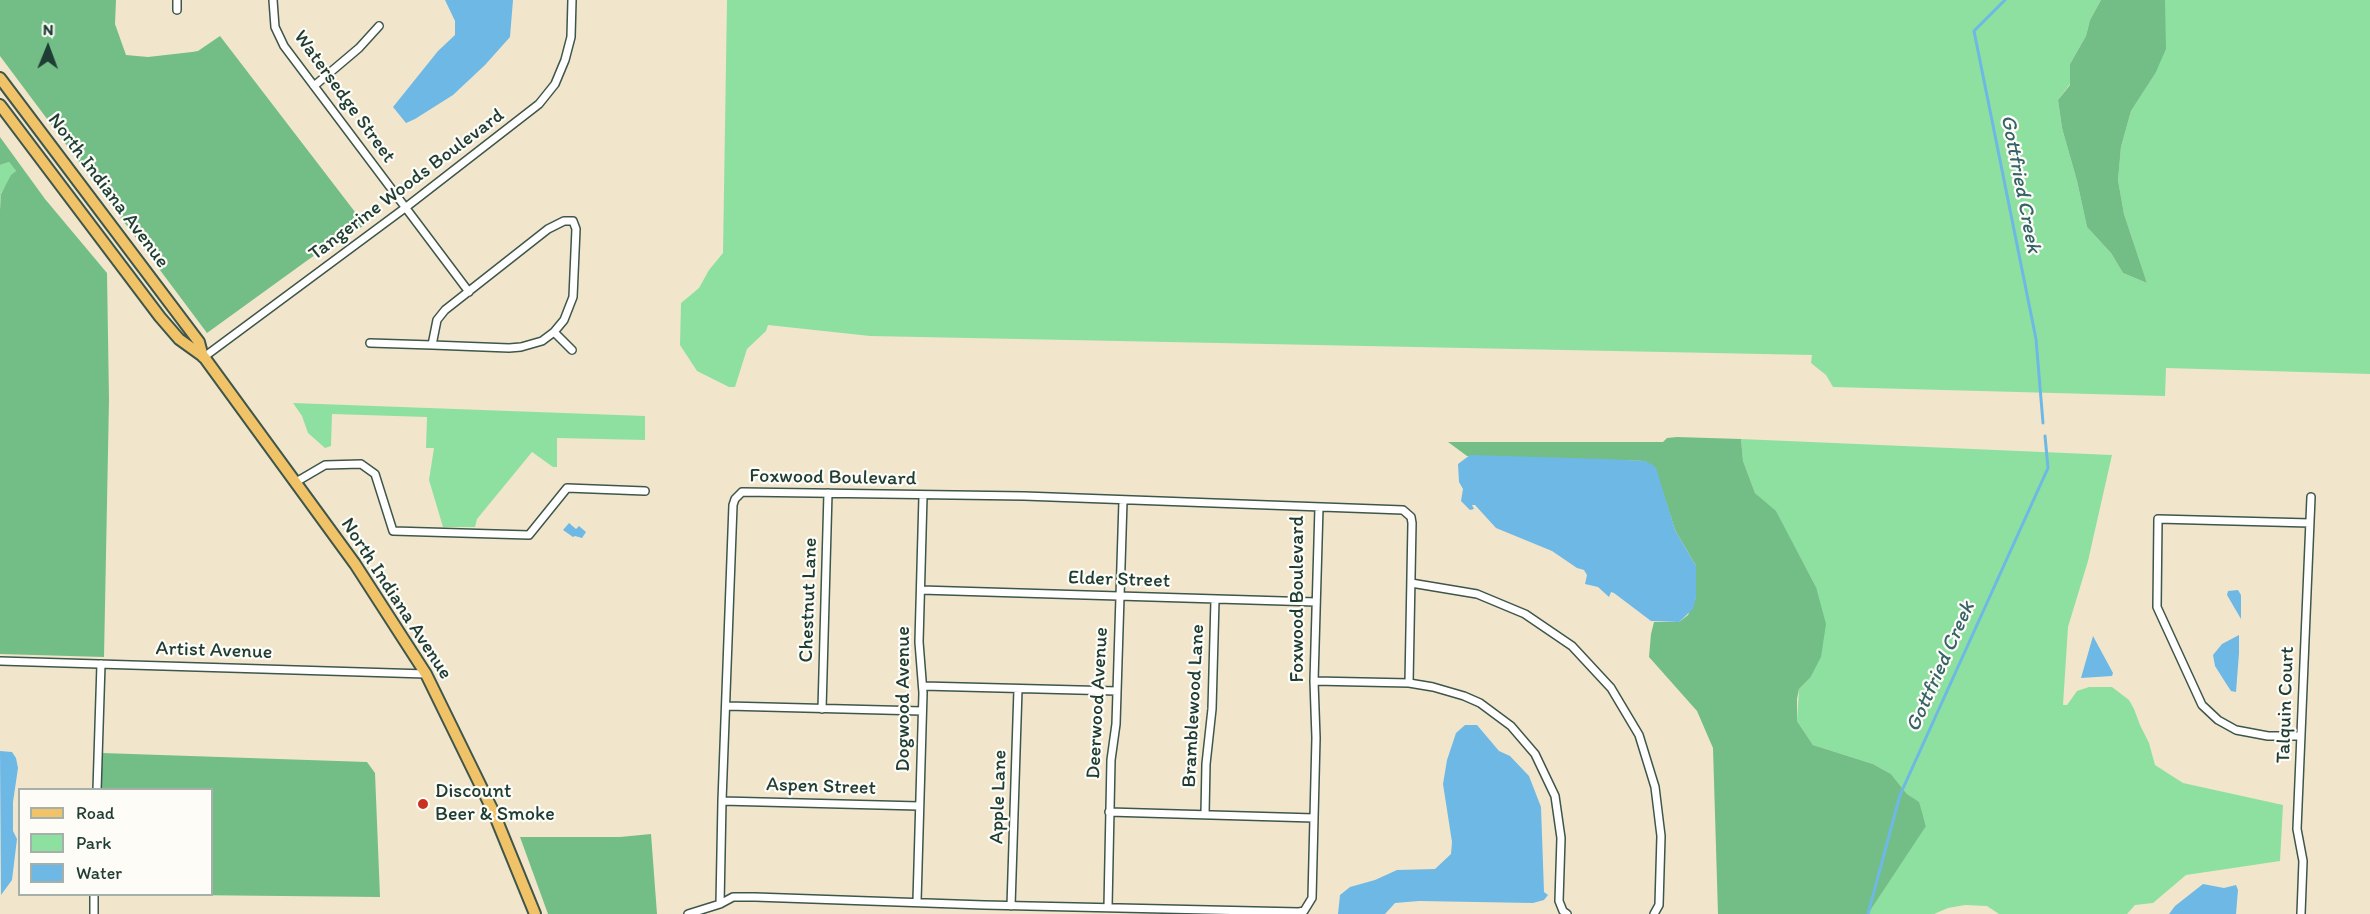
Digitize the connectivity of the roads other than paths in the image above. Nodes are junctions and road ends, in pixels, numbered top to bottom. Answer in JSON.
{"nodes":[{"id":1,"x":177,"y":0,"type":"edge"},
{"id":2,"x":273,"y":0,"type":"edge"},
{"id":3,"x":572,"y":0,"type":"edge"},
{"id":4,"x":177,"y":10,"type":"dead end"},
{"id":5,"x":379,"y":27,"type":"dead end"},
{"id":6,"x":0,"y":78,"type":"edge"},
{"id":7,"x":314,"y":86,"type":"junction"},
{"id":8,"x":0,"y":105,"type":"edge"},
{"id":9,"x":405,"y":208,"type":"junction"},
{"id":10,"x":469,"y":292,"type":"junction"},
{"id":11,"x":554,"y":332,"type":"junction"},
{"id":12,"x":370,"y":343,"type":"dead end"},
{"id":13,"x":432,"y":345,"type":"junction"},
{"id":14,"x":572,"y":350,"type":"dead end"},
{"id":15,"x":204,"y":357,"type":"junction"},
{"id":16,"x":296,"y":483,"type":"junction"},
{"id":17,"x":645,"y":491,"type":"dead end"},
{"id":18,"x":828,"y":493,"type":"junction"},
{"id":19,"x":923,"y":496,"type":"junction"},
{"id":20,"x":2311,"y":497,"type":"dead end"},
{"id":21,"x":1124,"y":501,"type":"junction"},
{"id":22,"x":1319,"y":507,"type":"junction"},
{"id":23,"x":2310,"y":523,"type":"junction"},
{"id":24,"x":1411,"y":583,"type":"junction"},
{"id":25,"x":921,"y":590,"type":"junction"},
{"id":26,"x":1121,"y":596,"type":"junction"},
{"id":27,"x":1215,"y":600,"type":"junction"},
{"id":28,"x":1316,"y":602,"type":"junction"},
{"id":29,"x":0,"y":661,"type":"edge"},
{"id":30,"x":100,"y":664,"type":"junction"},
{"id":31,"x":426,"y":674,"type":"junction"},
{"id":32,"x":1314,"y":681,"type":"junction"},
{"id":33,"x":1409,"y":683,"type":"junction"},
{"id":34,"x":923,"y":686,"type":"junction"},
{"id":35,"x":1018,"y":689,"type":"junction"},
{"id":36,"x":1117,"y":691,"type":"junction"},
{"id":37,"x":727,"y":706,"type":"junction"},
{"id":38,"x":822,"y":709,"type":"junction"},
{"id":39,"x":922,"y":711,"type":"junction"},
{"id":40,"x":2301,"y":736,"type":"junction"},
{"id":41,"x":97,"y":788,"type":"edge"},
{"id":42,"x":722,"y":801,"type":"junction"},
{"id":43,"x":919,"y":806,"type":"junction"},
{"id":44,"x":1109,"y":812,"type":"junction"},
{"id":45,"x":1205,"y":814,"type":"junction"},
{"id":46,"x":1314,"y":818,"type":"junction"},
{"id":47,"x":94,"y":896,"type":"edge"},
{"id":48,"x":917,"y":901,"type":"junction"},
{"id":49,"x":720,"y":904,"type":"junction"},
{"id":50,"x":1011,"y":906,"type":"junction"},
{"id":51,"x":1108,"y":907,"type":"junction"},
{"id":52,"x":94,"y":914,"type":"edge"},
{"id":53,"x":535,"y":914,"type":"edge"},
{"id":54,"x":688,"y":914,"type":"edge"},
{"id":55,"x":1567,"y":914,"type":"edge"},
{"id":56,"x":1654,"y":914,"type":"edge"},
{"id":57,"x":2301,"y":914,"type":"edge"}],
"edges":[{"from":1,"to":4,"type":"street"},
{"from":2,"to":7,"type":"street","name":"Watersedge Street"},
{"from":3,"to":9,"type":"street","name":"Tangerine Woods Boulevard"},
{"from":5,"to":7,"type":"street"},
{"from":6,"to":15,"type":"main road","name":"North Indiana Avenue"},
{"from":7,"to":9,"type":"street","name":"Watersedge Street"},
{"from":8,"to":15,"type":"main road","name":"North Indiana Avenue"},
{"from":9,"to":10,"type":"street","name":"Watersedge Street"},
{"from":9,"to":15,"type":"street","name":"Tangerine Woods Boulevard"},
{"from":10,"to":11,"type":"street"},
{"from":10,"to":13,"type":"street"},
{"from":11,"to":13,"type":"street"},
{"from":11,"to":14,"type":"street"},
{"from":12,"to":13,"type":"street"},
{"from":15,"to":16,"type":"main road","name":"North Indiana Avenue"},
{"from":16,"to":17,"type":"street"},
{"from":16,"to":31,"type":"main road","name":"North Indiana Avenue"},
{"from":18,"to":19,"type":"street","name":"Foxwood Boulevard"},
{"from":18,"to":37,"type":"street","name":"Foxwood Boulevard"},
{"from":18,"to":38,"type":"street","name":"Chestnut Lane"},
{"from":19,"to":21,"type":"street","name":"Foxwood Boulevard"},
{"from":19,"to":25,"type":"street","name":"Dogwood Avenue"},
{"from":20,"to":23,"type":"street","name":"Talquin Court"},
{"from":21,"to":22,"type":"street","name":"Foxwood Boulevard"},
{"from":21,"to":26,"type":"street","name":"Deerwood Avenue"},
{"from":22,"to":24,"type":"street"},
{"from":22,"to":28,"type":"street","name":"Foxwood Boulevard"},
{"from":23,"to":40,"type":"street","name":"Talquin Court"},
{"from":23,"to":40,"type":"street"},
{"from":24,"to":33,"type":"street"},
{"from":24,"to":56,"type":"street"},
{"from":25,"to":26,"type":"street","name":"Elder Street"},
{"from":25,"to":34,"type":"street","name":"Dogwood Avenue"},
{"from":26,"to":27,"type":"street","name":"Elder Street"},
{"from":26,"to":36,"type":"street","name":"Deerwood Avenue"},
{"from":27,"to":28,"type":"street","name":"Elder Street"},
{"from":27,"to":45,"type":"street","name":"Bramblewood Lane"},
{"from":28,"to":32,"type":"street","name":"Foxwood Boulevard"},
{"from":29,"to":30,"type":"street","name":"Artist Avenue"},
{"from":30,"to":31,"type":"street","name":"Artist Avenue"},
{"from":30,"to":41,"type":"street"},
{"from":31,"to":53,"type":"main road","name":"North Indiana Avenue"},
{"from":32,"to":33,"type":"street"},
{"from":32,"to":46,"type":"street","name":"Foxwood Boulevard"},
{"from":33,"to":55,"type":"street"},
{"from":34,"to":35,"type":"street"},
{"from":34,"to":39,"type":"street","name":"Dogwood Avenue"},
{"from":35,"to":36,"type":"street"},
{"from":35,"to":50,"type":"street","name":"Apple Lane"},
{"from":36,"to":44,"type":"street","name":"Deerwood Avenue"},
{"from":37,"to":38,"type":"street"},
{"from":37,"to":42,"type":"street","name":"Foxwood Boulevard"},
{"from":38,"to":39,"type":"street"},
{"from":39,"to":43,"type":"street","name":"Dogwood Avenue"},
{"from":40,"to":57,"type":"street","name":"Talquin Court"},
{"from":42,"to":43,"type":"street","name":"Aspen Street"},
{"from":42,"to":49,"type":"street","name":"Foxwood Boulevard"},
{"from":43,"to":48,"type":"street","name":"Dogwood Avenue"},
{"from":44,"to":45,"type":"street"},
{"from":44,"to":51,"type":"street","name":"Deerwood Avenue"},
{"from":45,"to":46,"type":"street"},
{"from":46,"to":51,"type":"street","name":"Foxwood Boulevard"},
{"from":47,"to":52,"type":"street"},
{"from":48,"to":49,"type":"street","name":"Foxwood Boulevard"},
{"from":48,"to":50,"type":"street","name":"Foxwood Boulevard"},
{"from":49,"to":54,"type":"street","name":"Foxwood Boulevard"},
{"from":50,"to":51,"type":"street","name":"Foxwood Boulevard"}]}
